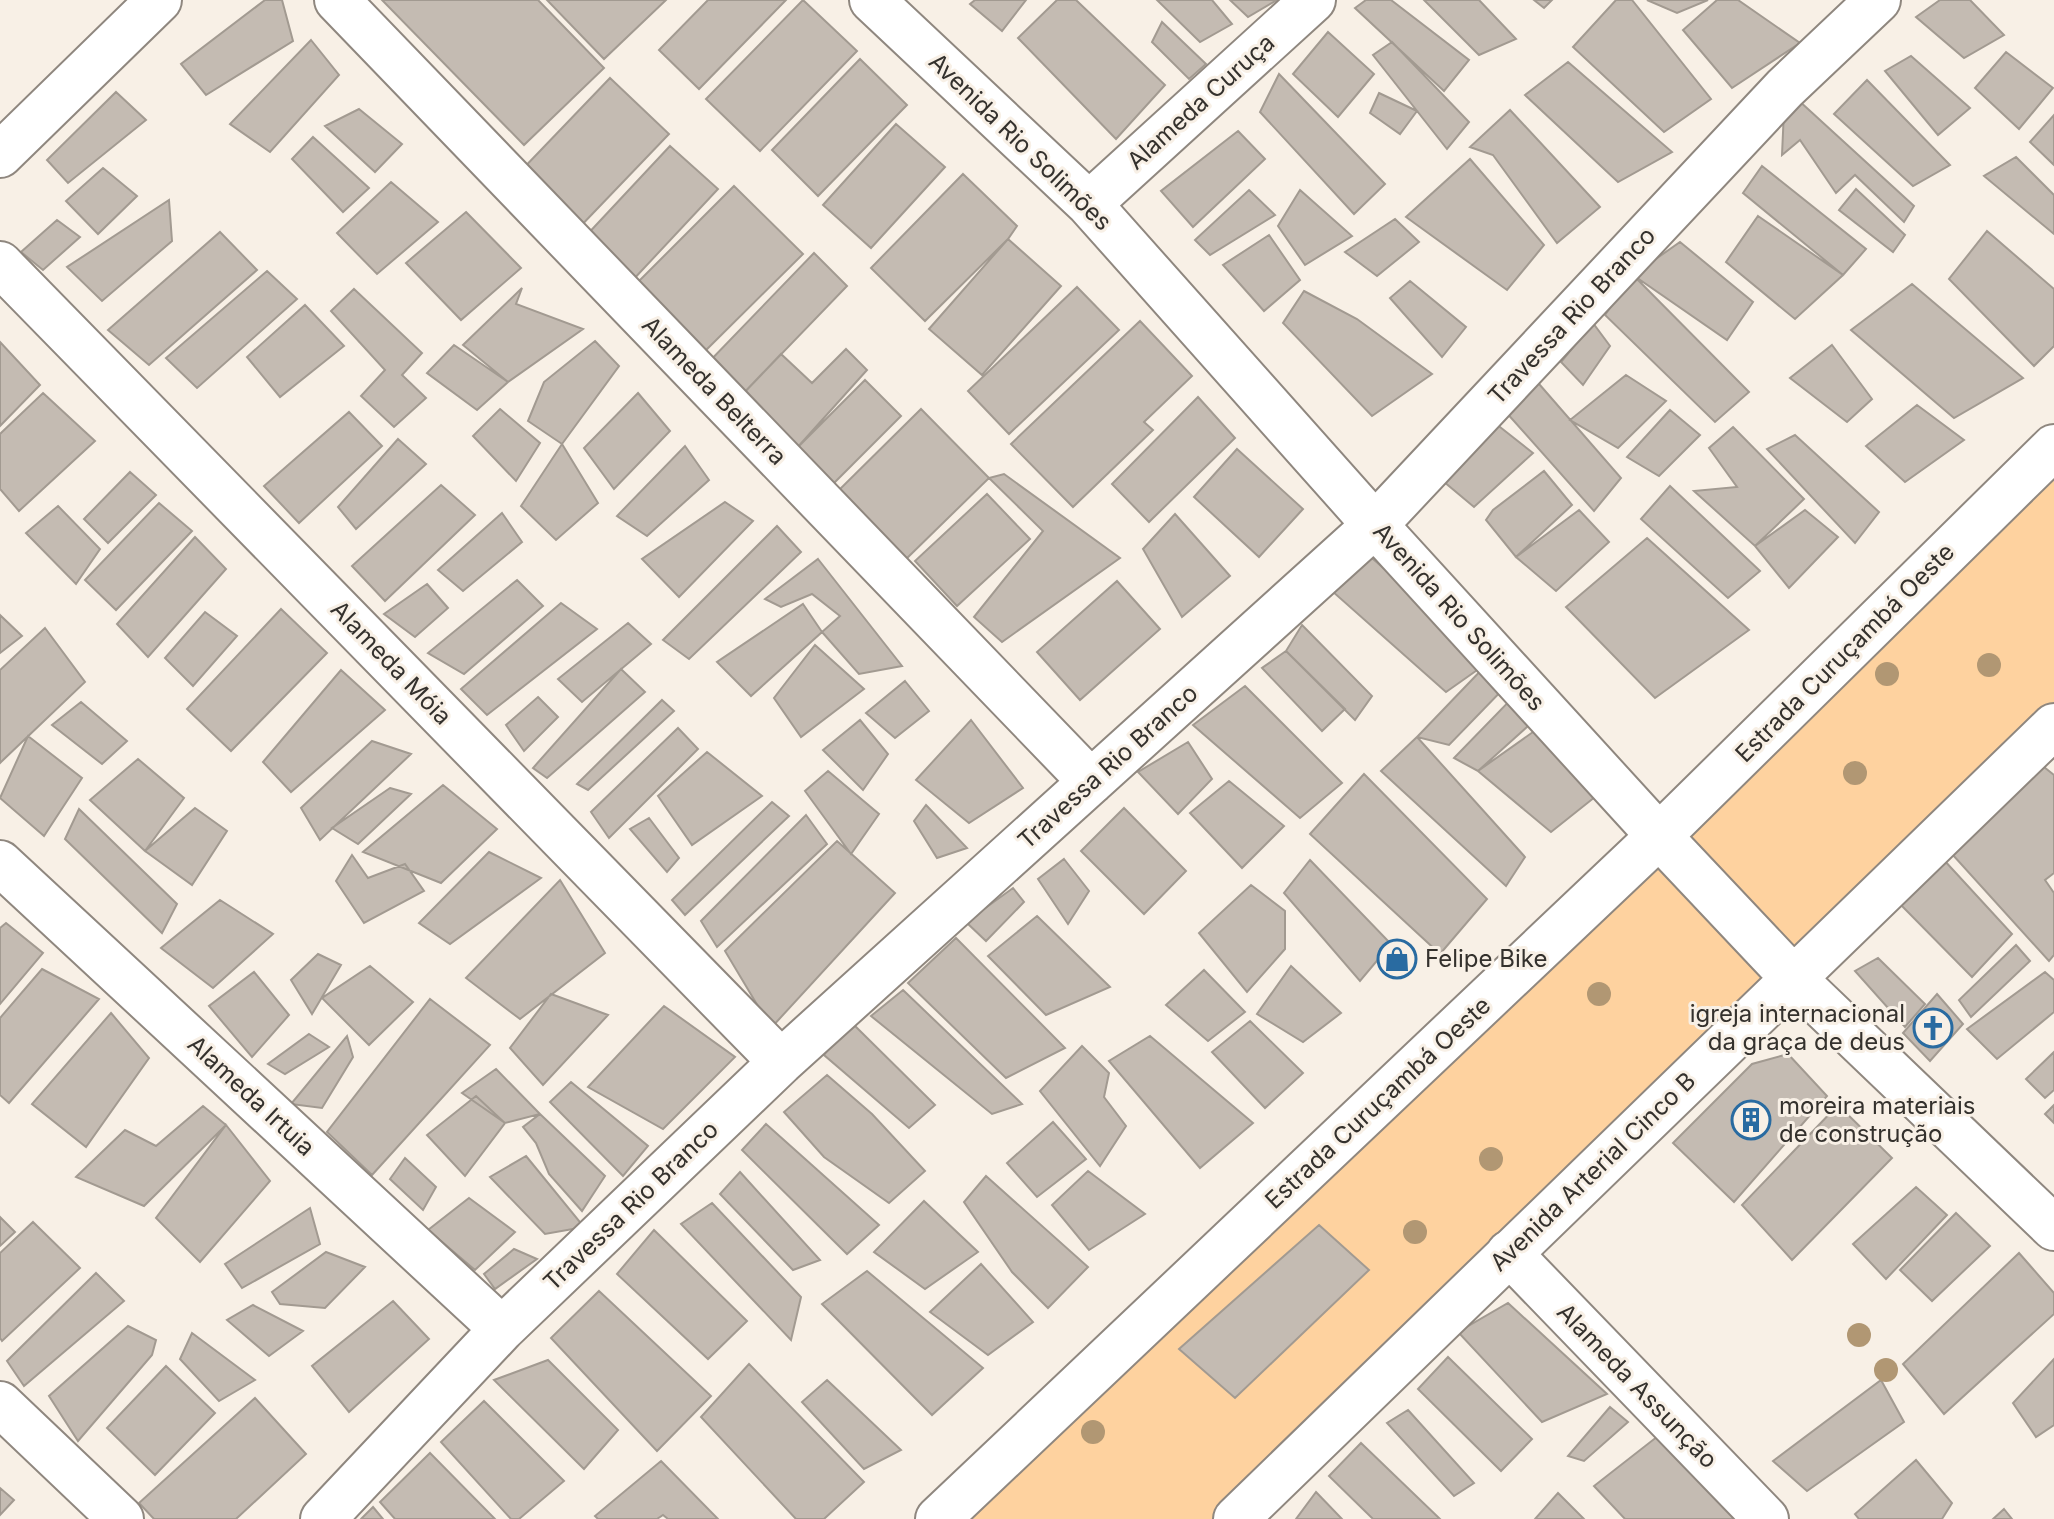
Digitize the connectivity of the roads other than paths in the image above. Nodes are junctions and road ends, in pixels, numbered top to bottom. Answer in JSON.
{"nodes":[{"id":1,"x":159,"y":0,"type":"edge"},
{"id":2,"x":337,"y":0,"type":"edge"},
{"id":3,"x":872,"y":0,"type":"edge"},
{"id":4,"x":1313,"y":0,"type":"edge"},
{"id":5,"x":1878,"y":0,"type":"edge"},
{"id":6,"x":0,"y":155,"type":"edge"},
{"id":7,"x":1089,"y":204,"type":"junction"},
{"id":8,"x":0,"y":264,"type":"edge"},
{"id":9,"x":2054,"y":447,"type":"edge"},
{"id":10,"x":1375,"y":525,"type":"junction"},
{"id":11,"x":2054,"y":726,"type":"edge"},
{"id":12,"x":1091,"y":782,"type":"junction"},
{"id":13,"x":1659,"y":836,"type":"junction"},
{"id":14,"x":0,"y":863,"type":"edge"},
{"id":15,"x":1793,"y":978,"type":"junction"},
{"id":16,"x":781,"y":1062,"type":"junction"},
{"id":17,"x":2054,"y":1228,"type":"edge"},
{"id":18,"x":1509,"y":1253,"type":"junction"},
{"id":19,"x":502,"y":1329,"type":"junction"},
{"id":20,"x":0,"y":1404,"type":"edge"},
{"id":21,"x":121,"y":1519,"type":"edge"},
{"id":22,"x":323,"y":1519,"type":"edge"},
{"id":23,"x":938,"y":1519,"type":"edge"},
{"id":24,"x":1236,"y":1519,"type":"edge"},
{"id":25,"x":1766,"y":1519,"type":"edge"}],
"edges":[{"from":1,"to":6,"type":"street"},
{"from":2,"to":12,"type":"street","name":"Alameda Belterra"},
{"from":3,"to":7,"type":"street","name":"Avenida Rio Solimões"},
{"from":4,"to":7,"type":"street","name":"Alameda Curuça"},
{"from":5,"to":10,"type":"street","name":"Travessa Rio Branco"},
{"from":7,"to":10,"type":"street","name":"Avenida Rio Solimões"},
{"from":8,"to":16,"type":"street","name":"Alameda Móia"},
{"from":9,"to":13,"type":"street","name":"Estrada Curuçambá Oeste"},
{"from":10,"to":12,"type":"street","name":"Travessa Rio Branco"},
{"from":10,"to":13,"type":"street","name":"Avenida Rio Solimões"},
{"from":11,"to":15,"type":"street","name":"Avenida Arterial Cinco B"},
{"from":12,"to":16,"type":"street","name":"Travessa Rio Branco"},
{"from":13,"to":15,"type":"street","name":"Avenida Rio Solimões"},
{"from":13,"to":23,"type":"street","name":"Estrada Curuçambá Oeste"},
{"from":14,"to":19,"type":"street","name":"Alameda Irtuia"},
{"from":15,"to":17,"type":"street","name":"Avenida Rio Solimões"},
{"from":15,"to":18,"type":"street","name":"Avenida Arterial Cinco B"},
{"from":16,"to":19,"type":"street","name":"Travessa Rio Branco"},
{"from":18,"to":24,"type":"street","name":"Avenida Arterial Cinco B"},
{"from":18,"to":25,"type":"street","name":"Alameda Assunção"},
{"from":19,"to":22,"type":"street","name":"Travessa Rio Branco"},
{"from":20,"to":21,"type":"street"}]}
